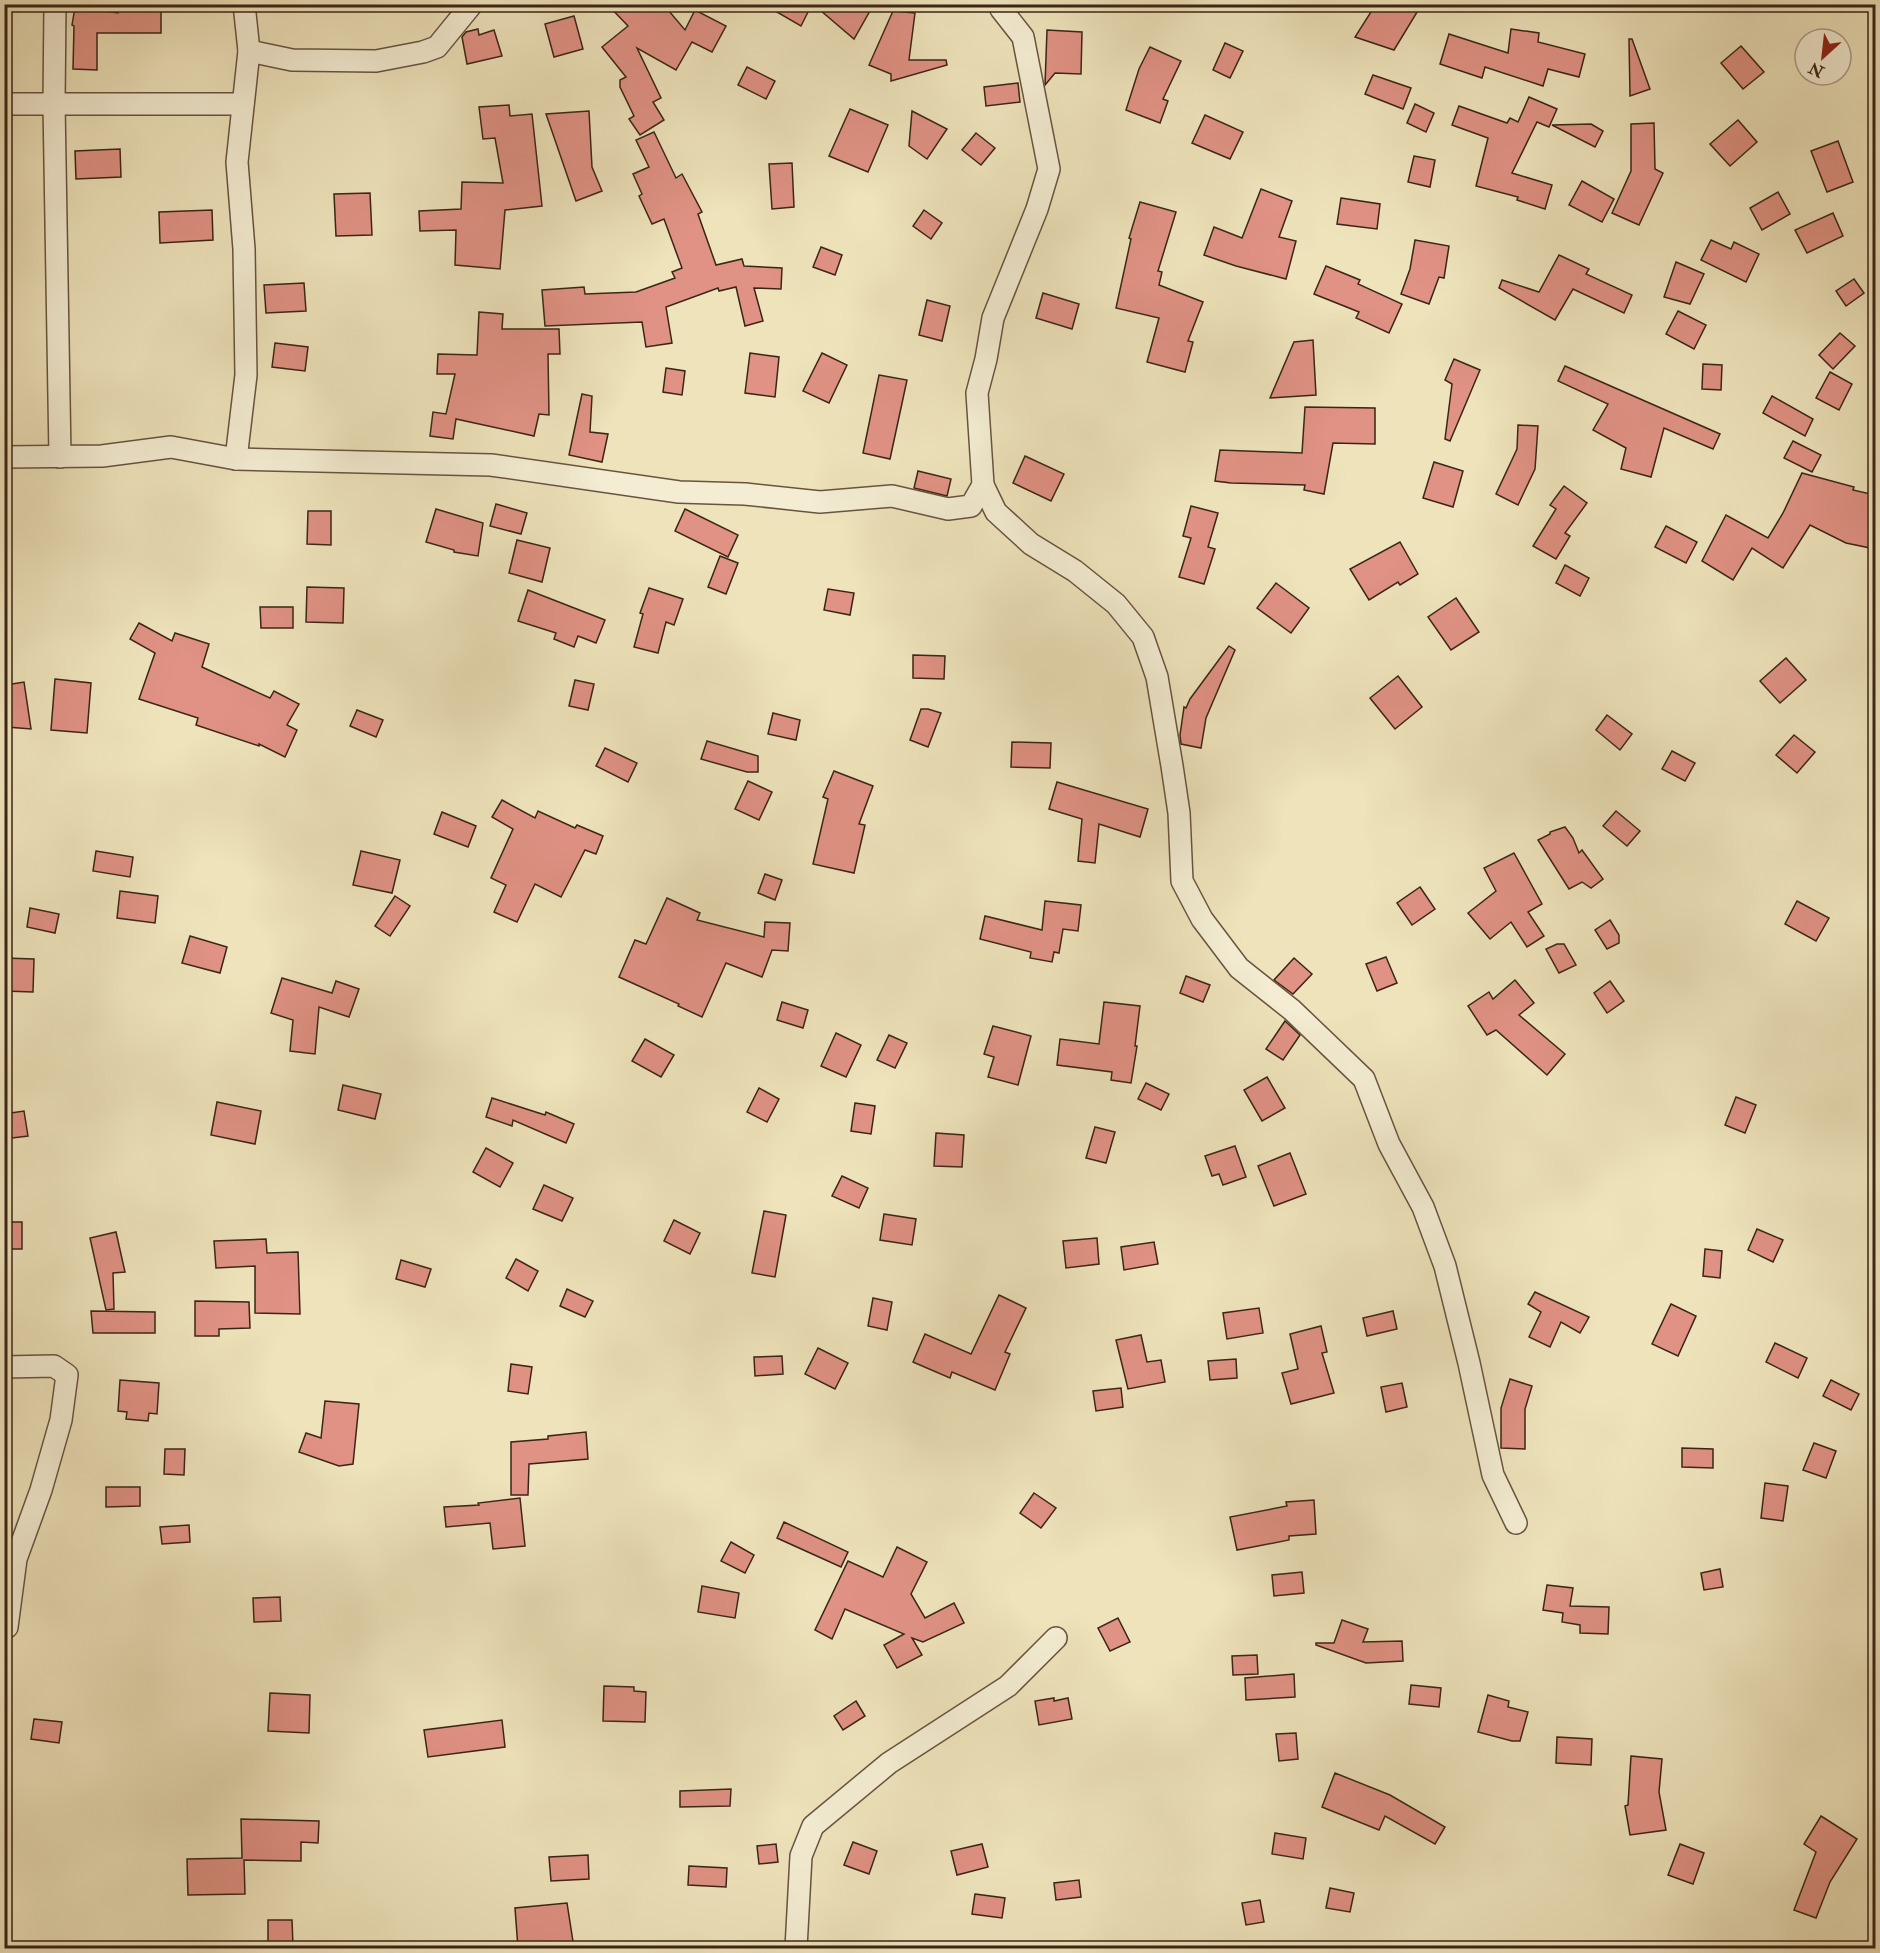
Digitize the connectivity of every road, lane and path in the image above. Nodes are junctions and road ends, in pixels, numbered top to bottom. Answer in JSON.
{"nodes":[{"id":1,"x":54,"y":4,"type":"edge"},
{"id":2,"x":244,"y":4,"type":"edge"},
{"id":3,"x":472,"y":4,"type":"edge"},
{"id":4,"x":1002,"y":4,"type":"edge"},
{"id":5,"x":249,"y":51,"type":"junction"},
{"id":6,"x":4,"y":104,"type":"edge"},
{"id":7,"x":54,"y":104,"type":"junction"},
{"id":8,"x":243,"y":104,"type":"junction"},
{"id":9,"x":4,"y":457,"type":"edge"},
{"id":10,"x":60,"y":457,"type":"junction"},
{"id":11,"x":236,"y":459,"type":"junction"},
{"id":12,"x":983,"y":485,"type":"junction"},
{"id":13,"x":4,"y":1367,"type":"edge"},
{"id":14,"x":1516,"y":1523,"type":"dead end"},
{"id":15,"x":4,"y":1629,"type":"edge"},
{"id":16,"x":1056,"y":1638,"type":"dead end"},
{"id":17,"x":796,"y":1948,"type":"edge"}],
"edges":[{"from":1,"to":7,"type":"street"},
{"from":2,"to":5,"type":"street"},
{"from":3,"to":5,"type":"street"},
{"from":4,"to":12,"type":"street"},
{"from":5,"to":8,"type":"street"},
{"from":6,"to":7,"type":"street"},
{"from":7,"to":8,"type":"street"},
{"from":7,"to":10,"type":"street"},
{"from":8,"to":11,"type":"street"},
{"from":9,"to":10,"type":"street"},
{"from":10,"to":11,"type":"street"},
{"from":11,"to":12,"type":"street"},
{"from":12,"to":14,"type":"street"},
{"from":13,"to":15,"type":"street"},
{"from":16,"to":17,"type":"street"}]}
